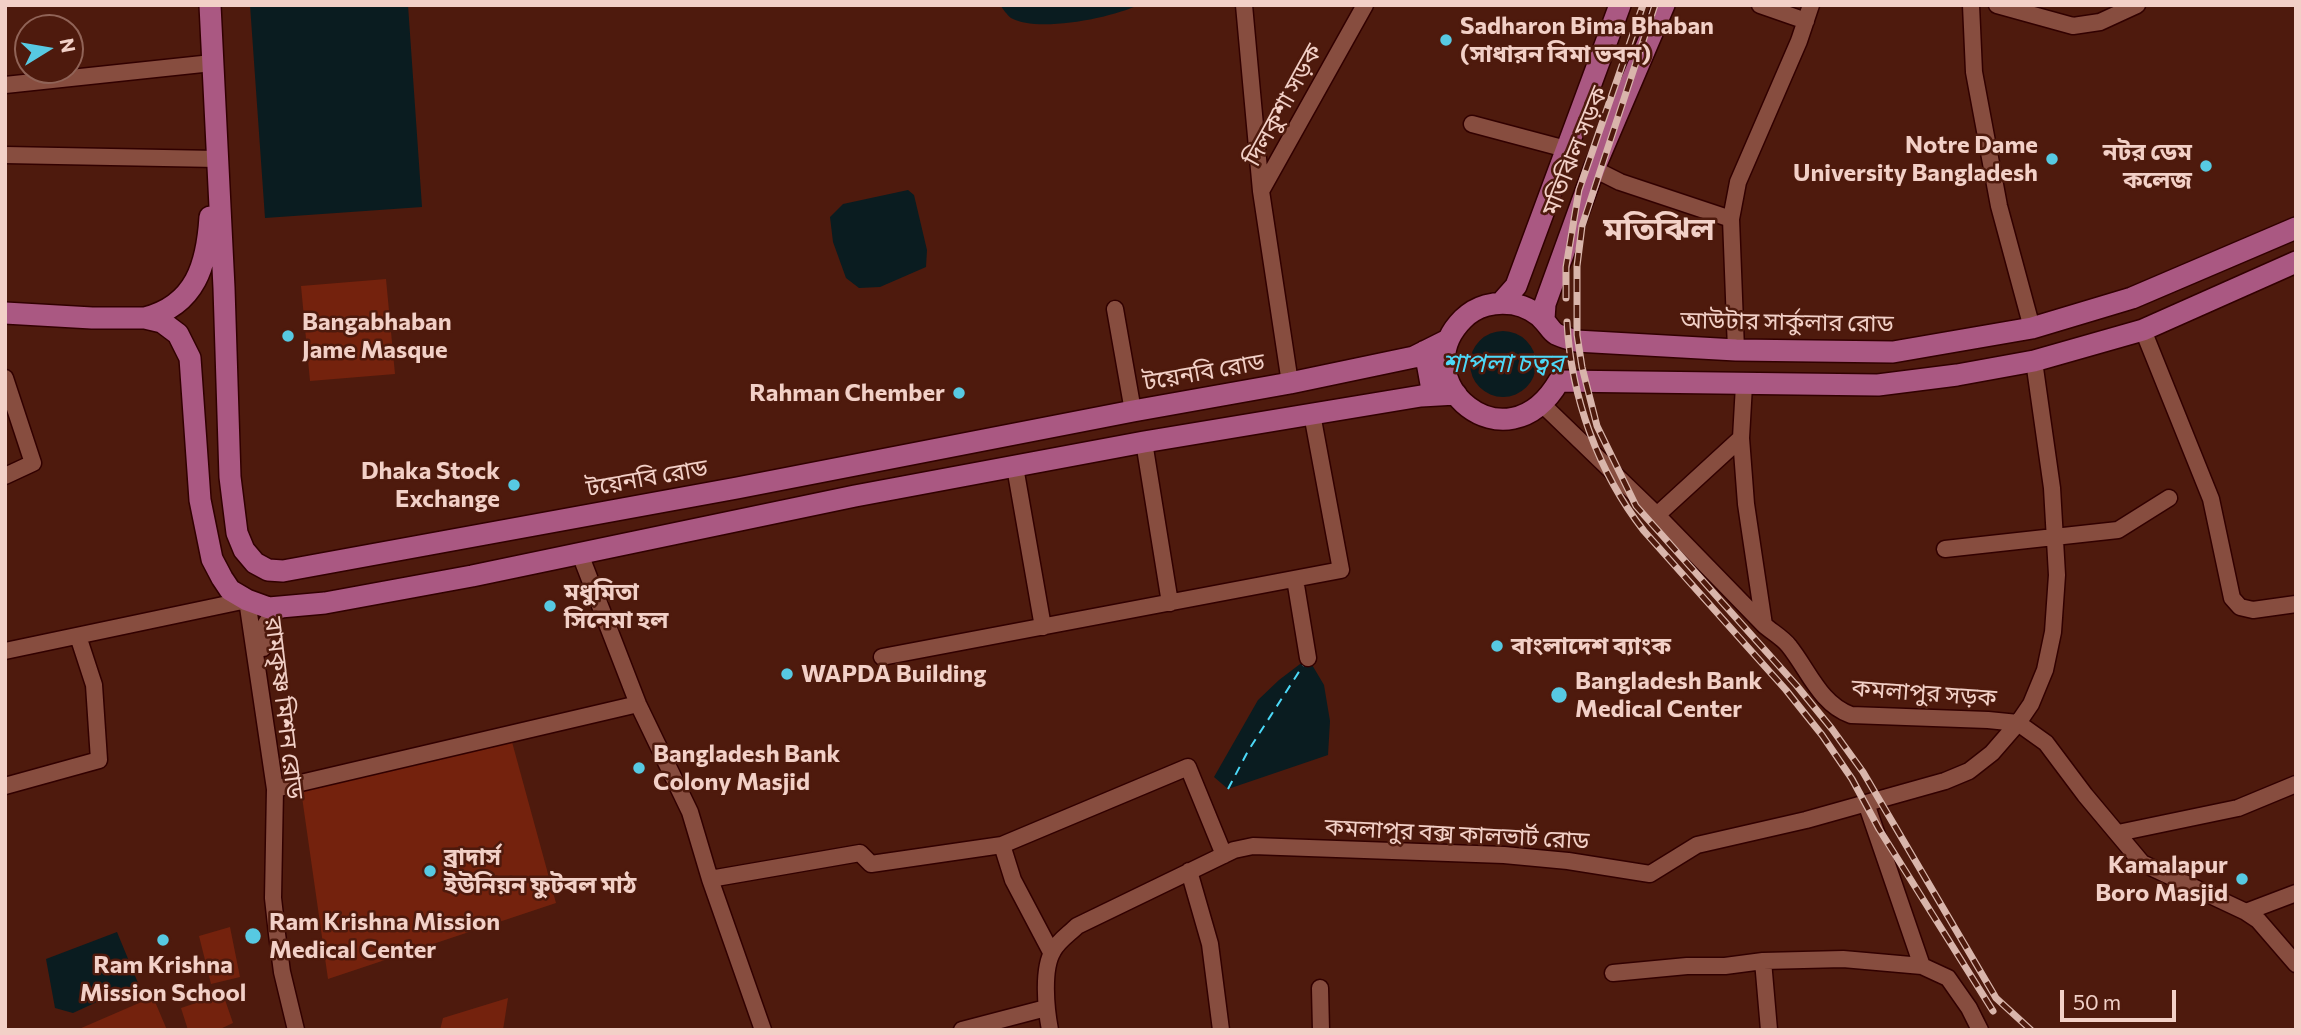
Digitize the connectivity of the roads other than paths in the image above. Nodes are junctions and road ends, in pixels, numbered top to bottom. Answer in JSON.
{"nodes":[{"id":1,"x":210,"y":5,"type":"edge"},
{"id":2,"x":1244,"y":5,"type":"edge"},
{"id":3,"x":1365,"y":5,"type":"edge"},
{"id":4,"x":1620,"y":5,"type":"edge"},
{"id":5,"x":1664,"y":5,"type":"edge"},
{"id":6,"x":1760,"y":5,"type":"edge"},
{"id":7,"x":1811,"y":5,"type":"edge"},
{"id":8,"x":1970,"y":5,"type":"edge"},
{"id":9,"x":1997,"y":5,"type":"edge"},
{"id":10,"x":2137,"y":5,"type":"edge"},
{"id":11,"x":1806,"y":22,"type":"junction"},
{"id":12,"x":212,"y":62,"type":"junction"},
{"id":13,"x":5,"y":85,"type":"edge"},
{"id":14,"x":1472,"y":124,"type":"dead end"},
{"id":15,"x":1566,"y":149,"type":"junction"},
{"id":16,"x":5,"y":155,"type":"edge"},
{"id":17,"x":217,"y":159,"type":"junction"},
{"id":18,"x":1594,"y":169,"type":"junction"},
{"id":19,"x":1261,"y":191,"type":"junction"},
{"id":20,"x":1731,"y":219,"type":"junction"},
{"id":21,"x":2296,"y":228,"type":"edge"},
{"id":22,"x":2296,"y":262,"type":"edge"},
{"id":23,"x":1501,"y":303,"type":"junction"},
{"id":24,"x":1115,"y":309,"type":"dead end"},
{"id":25,"x":5,"y":313,"type":"edge"},
{"id":26,"x":145,"y":318,"type":"junction"},
{"id":27,"x":1549,"y":326,"type":"junction"},
{"id":28,"x":2032,"y":328,"type":"junction"},
{"id":29,"x":2143,"y":330,"type":"junction"},
{"id":30,"x":1448,"y":340,"type":"junction"},
{"id":31,"x":1736,"y":350,"type":"junction"},
{"id":32,"x":1425,"y":351,"type":"junction"},
{"id":33,"x":190,"y":358,"type":"junction"},
{"id":34,"x":2034,"y":361,"type":"junction"},
{"id":35,"x":225,"y":362,"type":"junction"},
{"id":36,"x":5,"y":378,"type":"edge"},
{"id":37,"x":1290,"y":383,"type":"junction"},
{"id":38,"x":1744,"y":385,"type":"junction"},
{"id":39,"x":1455,"y":394,"type":"junction"},
{"id":40,"x":1433,"y":396,"type":"junction"},
{"id":41,"x":1542,"y":404,"type":"junction"},
{"id":42,"x":1133,"y":411,"type":"junction"},
{"id":43,"x":1312,"y":414,"type":"junction"},
{"id":44,"x":1741,"y":438,"type":"junction"},
{"id":45,"x":1144,"y":442,"type":"junction"},
{"id":46,"x":1015,"y":467,"type":"junction"},
{"id":47,"x":5,"y":476,"type":"edge"},
{"id":48,"x":2169,"y":498,"type":"dead end"},
{"id":49,"x":1657,"y":515,"type":"junction"},
{"id":50,"x":2054,"y":538,"type":"junction"},
{"id":51,"x":1945,"y":549,"type":"dead end"},
{"id":52,"x":580,"y":554,"type":"junction"},
{"id":53,"x":1294,"y":579,"type":"junction"},
{"id":54,"x":247,"y":600,"type":"junction"},
{"id":55,"x":1170,"y":603,"type":"junction"},
{"id":56,"x":2296,"y":604,"type":"edge"},
{"id":57,"x":286,"y":607,"type":"junction"},
{"id":58,"x":1764,"y":625,"type":"junction"},
{"id":59,"x":1043,"y":627,"type":"junction"},
{"id":60,"x":78,"y":636,"type":"junction"},
{"id":61,"x":5,"y":651,"type":"edge"},
{"id":62,"x":881,"y":657,"type":"dead end"},
{"id":63,"x":1308,"y":658,"type":"dead end"},
{"id":64,"x":262,"y":703,"type":"junction"},
{"id":65,"x":638,"y":704,"type":"junction"},
{"id":66,"x":2018,"y":723,"type":"junction"},
{"id":67,"x":2296,"y":784,"type":"edge"},
{"id":68,"x":5,"y":786,"type":"edge"},
{"id":69,"x":275,"y":789,"type":"junction"},
{"id":70,"x":1866,"y":803,"type":"junction"},
{"id":71,"x":2118,"y":832,"type":"junction"},
{"id":72,"x":1002,"y":845,"type":"junction"},
{"id":73,"x":1224,"y":855,"type":"junction"},
{"id":74,"x":1189,"y":871,"type":"junction"},
{"id":75,"x":710,"y":879,"type":"junction"},
{"id":76,"x":2296,"y":893,"type":"edge"},
{"id":77,"x":2246,"y":912,"type":"junction"},
{"id":78,"x":1051,"y":952,"type":"junction"},
{"id":79,"x":1763,"y":961,"type":"junction"},
{"id":80,"x":2296,"y":964,"type":"edge"},
{"id":81,"x":1922,"y":967,"type":"junction"},
{"id":82,"x":1614,"y":973,"type":"dead end"},
{"id":83,"x":1321,"y":988,"type":"dead end"},
{"id":84,"x":1046,"y":1008,"type":"junction"},
{"id":85,"x":296,"y":1030,"type":"edge"},
{"id":86,"x":763,"y":1030,"type":"edge"},
{"id":87,"x":962,"y":1030,"type":"edge"},
{"id":88,"x":1050,"y":1030,"type":"edge"},
{"id":89,"x":1221,"y":1030,"type":"edge"},
{"id":90,"x":1321,"y":1030,"type":"edge"},
{"id":91,"x":1769,"y":1030,"type":"edge"},
{"id":92,"x":1980,"y":1030,"type":"edge"}],
"edges":[{"from":1,"to":12,"type":"main road"},
{"from":2,"to":19,"type":"street","name":"দিলকুশা সড়ক"},
{"from":3,"to":19,"type":"street","name":"দিলকুশা সড়ক"},
{"from":4,"to":15,"type":"main road","name":"মতিঝিল সড়ক"},
{"from":5,"to":18,"type":"main road","name":"মতিঝিল সড়ক"},
{"from":6,"to":11,"type":"street"},
{"from":7,"to":11,"type":"street"},
{"from":8,"to":28,"type":"street"},
{"from":9,"to":10,"type":"street"},
{"from":11,"to":20,"type":"street"},
{"from":12,"to":13,"type":"street"},
{"from":12,"to":17,"type":"main road"},
{"from":14,"to":15,"type":"street"},
{"from":15,"to":23,"type":"main road","name":"মতিঝিল সড়ক"},
{"from":16,"to":17,"type":"street"},
{"from":17,"to":26,"type":"main road"},
{"from":17,"to":35,"type":"main road","name":"টয়েনবি রোড"},
{"from":18,"to":20,"type":"street"},
{"from":18,"to":27,"type":"main road","name":"মতিঝিল সড়ক"},
{"from":19,"to":37,"type":"street","name":"দিলকুশা সড়ক"},
{"from":20,"to":31,"type":"street"},
{"from":21,"to":28,"type":"main road","name":"আউটার সার্কুলার রোড"},
{"from":22,"to":29,"type":"main road"},
{"from":23,"to":27,"type":"main road"},
{"from":23,"to":30,"type":"main road"},
{"from":24,"to":42,"type":"street"},
{"from":25,"to":26,"type":"main road"},
{"from":26,"to":33,"type":"main road"},
{"from":27,"to":31,"type":"main road","name":"আউটার সার্কুলার রোড"},
{"from":28,"to":31,"type":"main road","name":"আউটার সার্কুলার রোড"},
{"from":29,"to":34,"type":"main road"},
{"from":29,"to":56,"type":"street"},
{"from":30,"to":32,"type":"main road","name":"টয়েনবি রোড"},
{"from":30,"to":39,"type":"main road"},
{"from":32,"to":37,"type":"main road","name":"টয়েনবি রোড"},
{"from":32,"to":40,"type":"main road"},
{"from":33,"to":35,"type":"main road"},
{"from":33,"to":54,"type":"main road"},
{"from":34,"to":38,"type":"main road"},
{"from":34,"to":50,"type":"street","name":"কমলাপুর বক্স কালভার্ট রোড"},
{"from":35,"to":42,"type":"main road","name":"টয়েনবি রোড"},
{"from":36,"to":47,"type":"street"},
{"from":37,"to":42,"type":"main road","name":"টয়েনবি রোড"},
{"from":38,"to":41,"type":"main road"},
{"from":38,"to":44,"type":"street"},
{"from":39,"to":40,"type":"main road"},
{"from":39,"to":41,"type":"main road"},
{"from":40,"to":43,"type":"main road"},
{"from":41,"to":49,"type":"street"},
{"from":43,"to":45,"type":"main road"},
{"from":43,"to":53,"type":"street"},
{"from":44,"to":49,"type":"street"},
{"from":44,"to":58,"type":"street"},
{"from":45,"to":46,"type":"main road"},
{"from":45,"to":55,"type":"street"},
{"from":46,"to":52,"type":"main road"},
{"from":46,"to":59,"type":"street"},
{"from":48,"to":50,"type":"street"},
{"from":49,"to":58,"type":"street","name":"কমলাপুর সড়ক"},
{"from":50,"to":51,"type":"street"},
{"from":50,"to":66,"type":"street","name":"কমলাপুর বক্স কালভার্ট রোড"},
{"from":52,"to":57,"type":"main road"},
{"from":52,"to":65,"type":"street"},
{"from":53,"to":55,"type":"street"},
{"from":53,"to":63,"type":"street"},
{"from":54,"to":57,"type":"main road"},
{"from":54,"to":60,"type":"street"},
{"from":54,"to":64,"type":"street","name":"রামকৃষ্ণ মিশন রোড"},
{"from":55,"to":59,"type":"street"},
{"from":57,"to":64,"type":"street"},
{"from":58,"to":66,"type":"street","name":"কমলাপুর সড়ক"},
{"from":59,"to":62,"type":"street"},
{"from":60,"to":61,"type":"street"},
{"from":60,"to":68,"type":"street"},
{"from":64,"to":69,"type":"street","name":"রামকৃষ্ণ মিশন রোড"},
{"from":65,"to":69,"type":"street"},
{"from":65,"to":75,"type":"street"},
{"from":66,"to":70,"type":"street","name":"কমলাপুর বক্স কালভার্ট রোড"},
{"from":66,"to":71,"type":"street","name":"কমলাপুর সড়ক"},
{"from":67,"to":71,"type":"street"},
{"from":69,"to":85,"type":"street","name":"রামকৃষ্ণ মিশন রোড"},
{"from":70,"to":73,"type":"street","name":"কমলাপুর বক্স কালভার্ট রোড"},
{"from":70,"to":81,"type":"street"},
{"from":71,"to":77,"type":"street","name":"কমলাপুর সড়ক"},
{"from":72,"to":73,"type":"street"},
{"from":72,"to":75,"type":"street"},
{"from":72,"to":78,"type":"street"},
{"from":73,"to":74,"type":"street","name":"কমলাপুর বক্স কালভার্ট রোড"},
{"from":74,"to":78,"type":"street","name":"কমলাপুর বক্স কালভার্ট রোড"},
{"from":74,"to":89,"type":"street"},
{"from":75,"to":86,"type":"street"},
{"from":76,"to":77,"type":"street"},
{"from":77,"to":80,"type":"street","name":"কমলাপুর সড়ক"},
{"from":78,"to":84,"type":"street"},
{"from":79,"to":81,"type":"street"},
{"from":79,"to":82,"type":"street"},
{"from":79,"to":91,"type":"street"},
{"from":81,"to":92,"type":"street"},
{"from":83,"to":90,"type":"street"},
{"from":84,"to":87,"type":"street"},
{"from":84,"to":88,"type":"street"}]}
